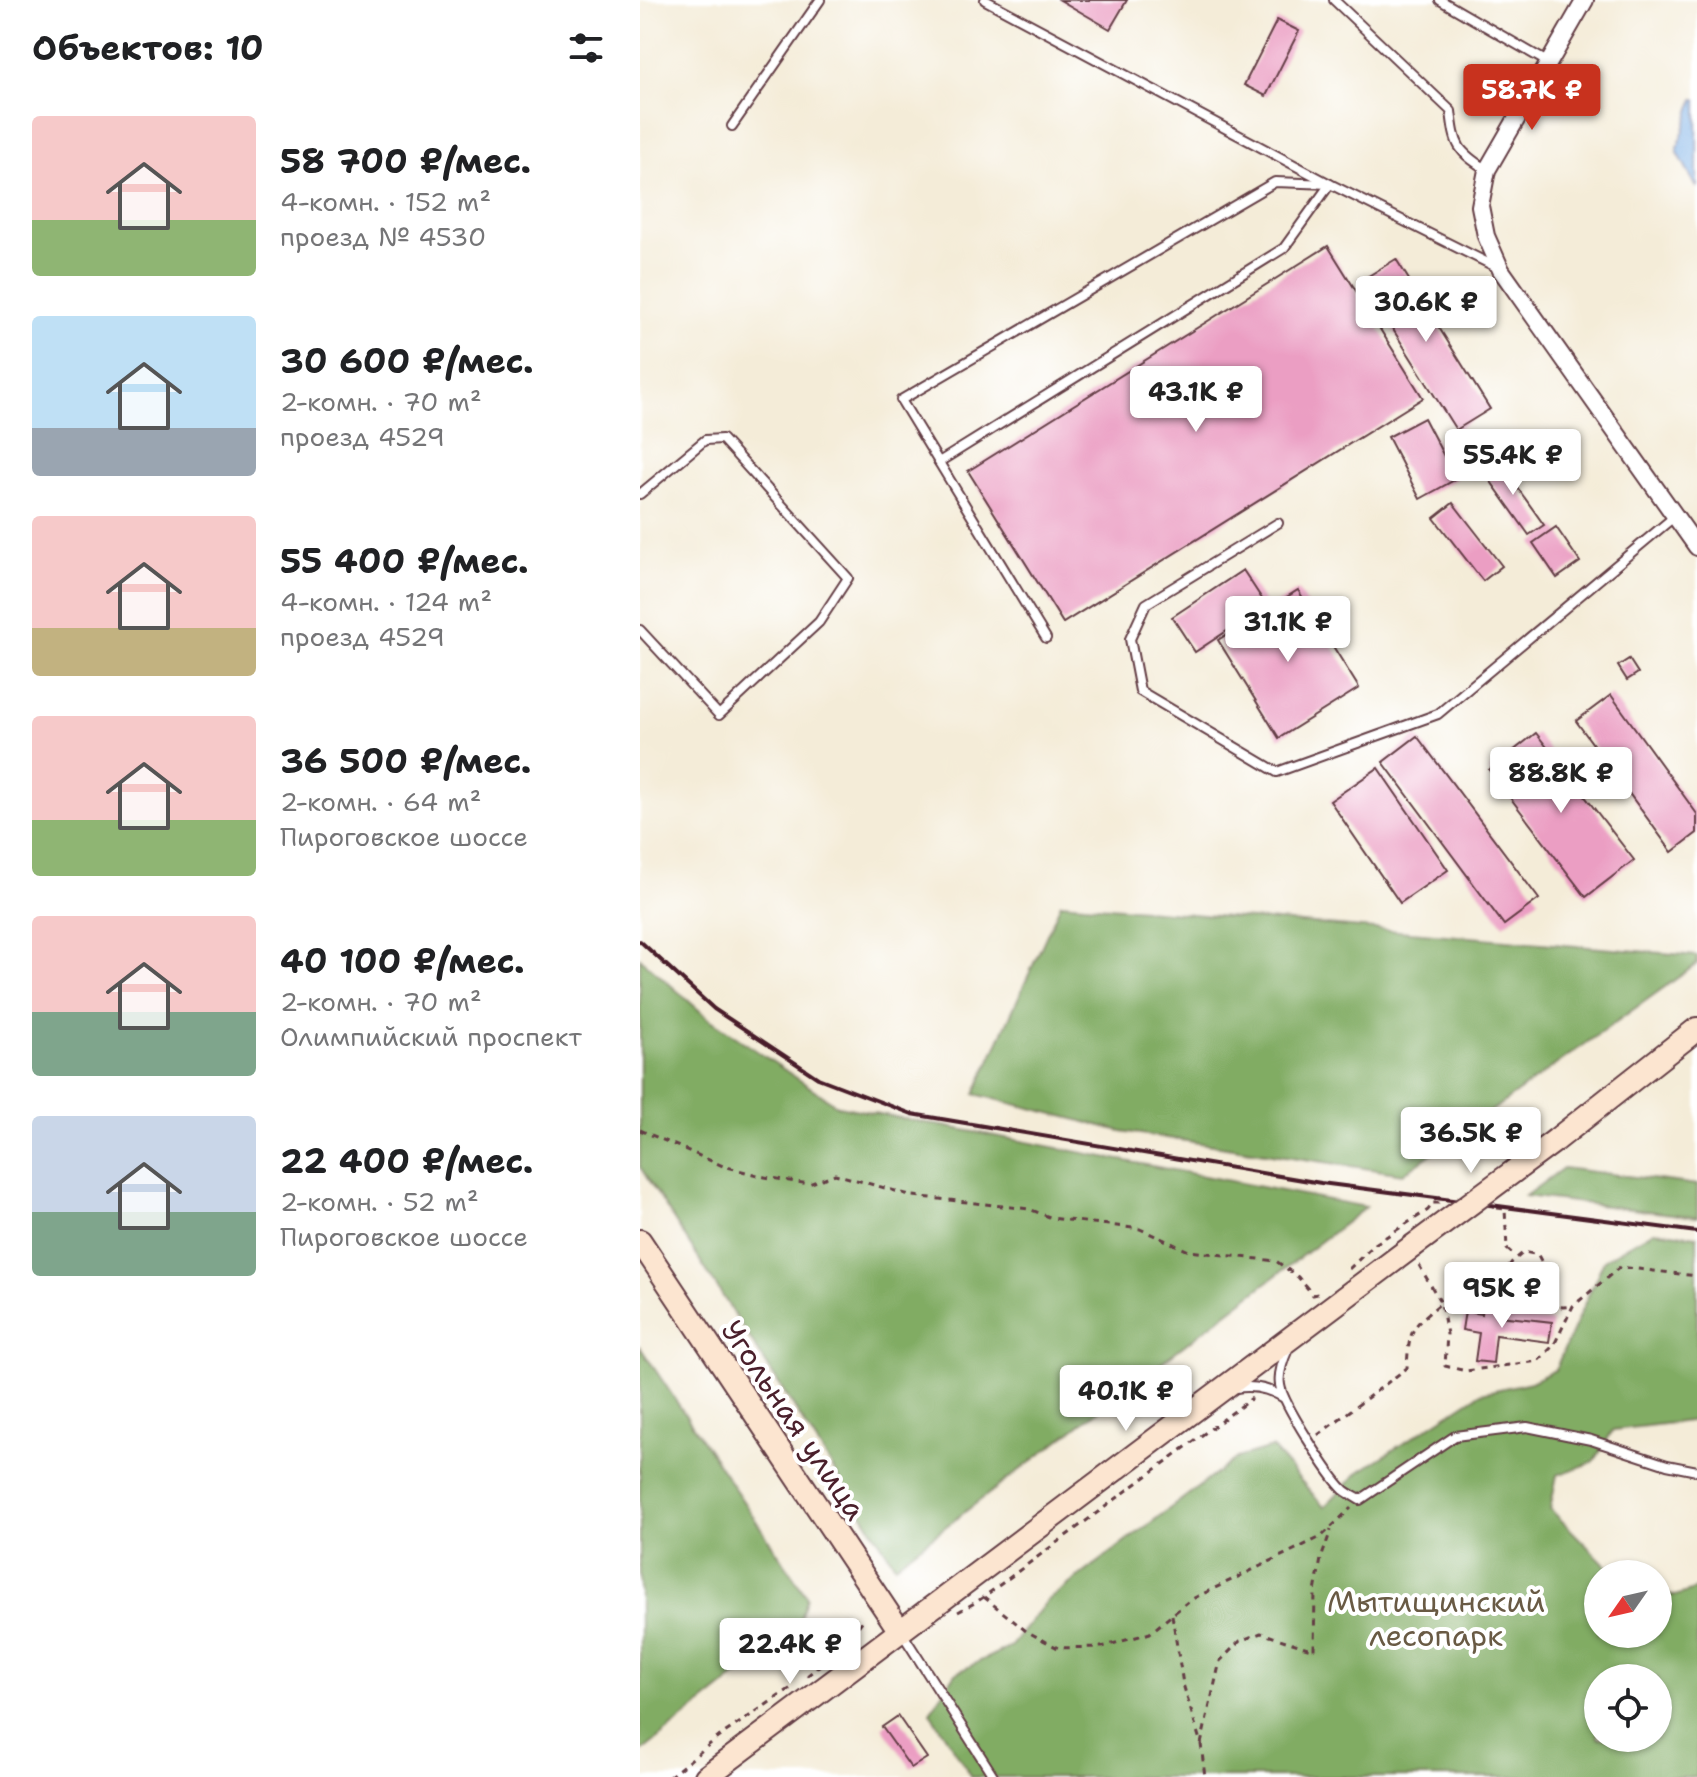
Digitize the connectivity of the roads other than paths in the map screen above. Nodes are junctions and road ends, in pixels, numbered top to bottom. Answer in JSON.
{"nodes":[{"id":1,"x":820,"y":0,"type":"edge"},
{"id":2,"x":985,"y":0,"type":"edge"},
{"id":3,"x":1334,"y":0,"type":"edge"},
{"id":4,"x":1440,"y":0,"type":"edge"},
{"id":5,"x":1585,"y":0,"type":"edge"},
{"id":6,"x":1549,"y":63,"type":"junction"},
{"id":7,"x":732,"y":126,"type":"dead end"},
{"id":8,"x":1487,"y":170,"type":"junction"},
{"id":9,"x":1330,"y":184,"type":"junction"},
{"id":10,"x":1501,"y":270,"type":"junction"},
{"id":11,"x":939,"y":462,"type":"junction"},
{"id":12,"x":640,"y":494,"type":"edge"},
{"id":13,"x":1676,"y":516,"type":"junction"},
{"id":14,"x":1278,"y":523,"type":"dead end"},
{"id":15,"x":1696,"y":544,"type":"edge"},
{"id":16,"x":640,"y":630,"type":"edge"},
{"id":17,"x":1046,"y":638,"type":"dead end"},
{"id":18,"x":1697,"y":1029,"type":"edge"},
{"id":19,"x":640,"y":1241,"type":"edge"},
{"id":20,"x":1294,"y":1337,"type":"junction"},
{"id":21,"x":1221,"y":1390,"type":"junction"},
{"id":22,"x":1285,"y":1399,"type":"junction"},
{"id":23,"x":1697,"y":1471,"type":"edge"},
{"id":24,"x":900,"y":1631,"type":"junction"},
{"id":25,"x":706,"y":1777,"type":"edge"},
{"id":26,"x":994,"y":1777,"type":"edge"}],
"edges":[{"from":1,"to":7,"type":"lane"},
{"from":2,"to":9,"type":"lane"},
{"from":3,"to":8,"type":"lane"},
{"from":4,"to":6,"type":"lane"},
{"from":5,"to":6,"type":"street"},
{"from":6,"to":8,"type":"street"},
{"from":8,"to":10,"type":"street"},
{"from":9,"to":10,"type":"lane"},
{"from":9,"to":11,"type":"lane"},
{"from":9,"to":11,"type":"lane"},
{"from":10,"to":13,"type":"street"},
{"from":11,"to":17,"type":"lane"},
{"from":12,"to":16,"type":"lane"},
{"from":13,"to":14,"type":"lane"},
{"from":13,"to":15,"type":"street"},
{"from":18,"to":20,"type":"main road","bridge":true},
{"from":19,"to":24,"type":"main road","name":"Угольная улица"},
{"from":20,"to":21,"type":"main road"},
{"from":20,"to":22,"type":"lane"},
{"from":21,"to":22,"type":"lane"},
{"from":21,"to":24,"type":"main road"},
{"from":22,"to":23,"type":"lane"},
{"from":24,"to":25,"type":"main road"},
{"from":24,"to":26,"type":"lane"}]}
